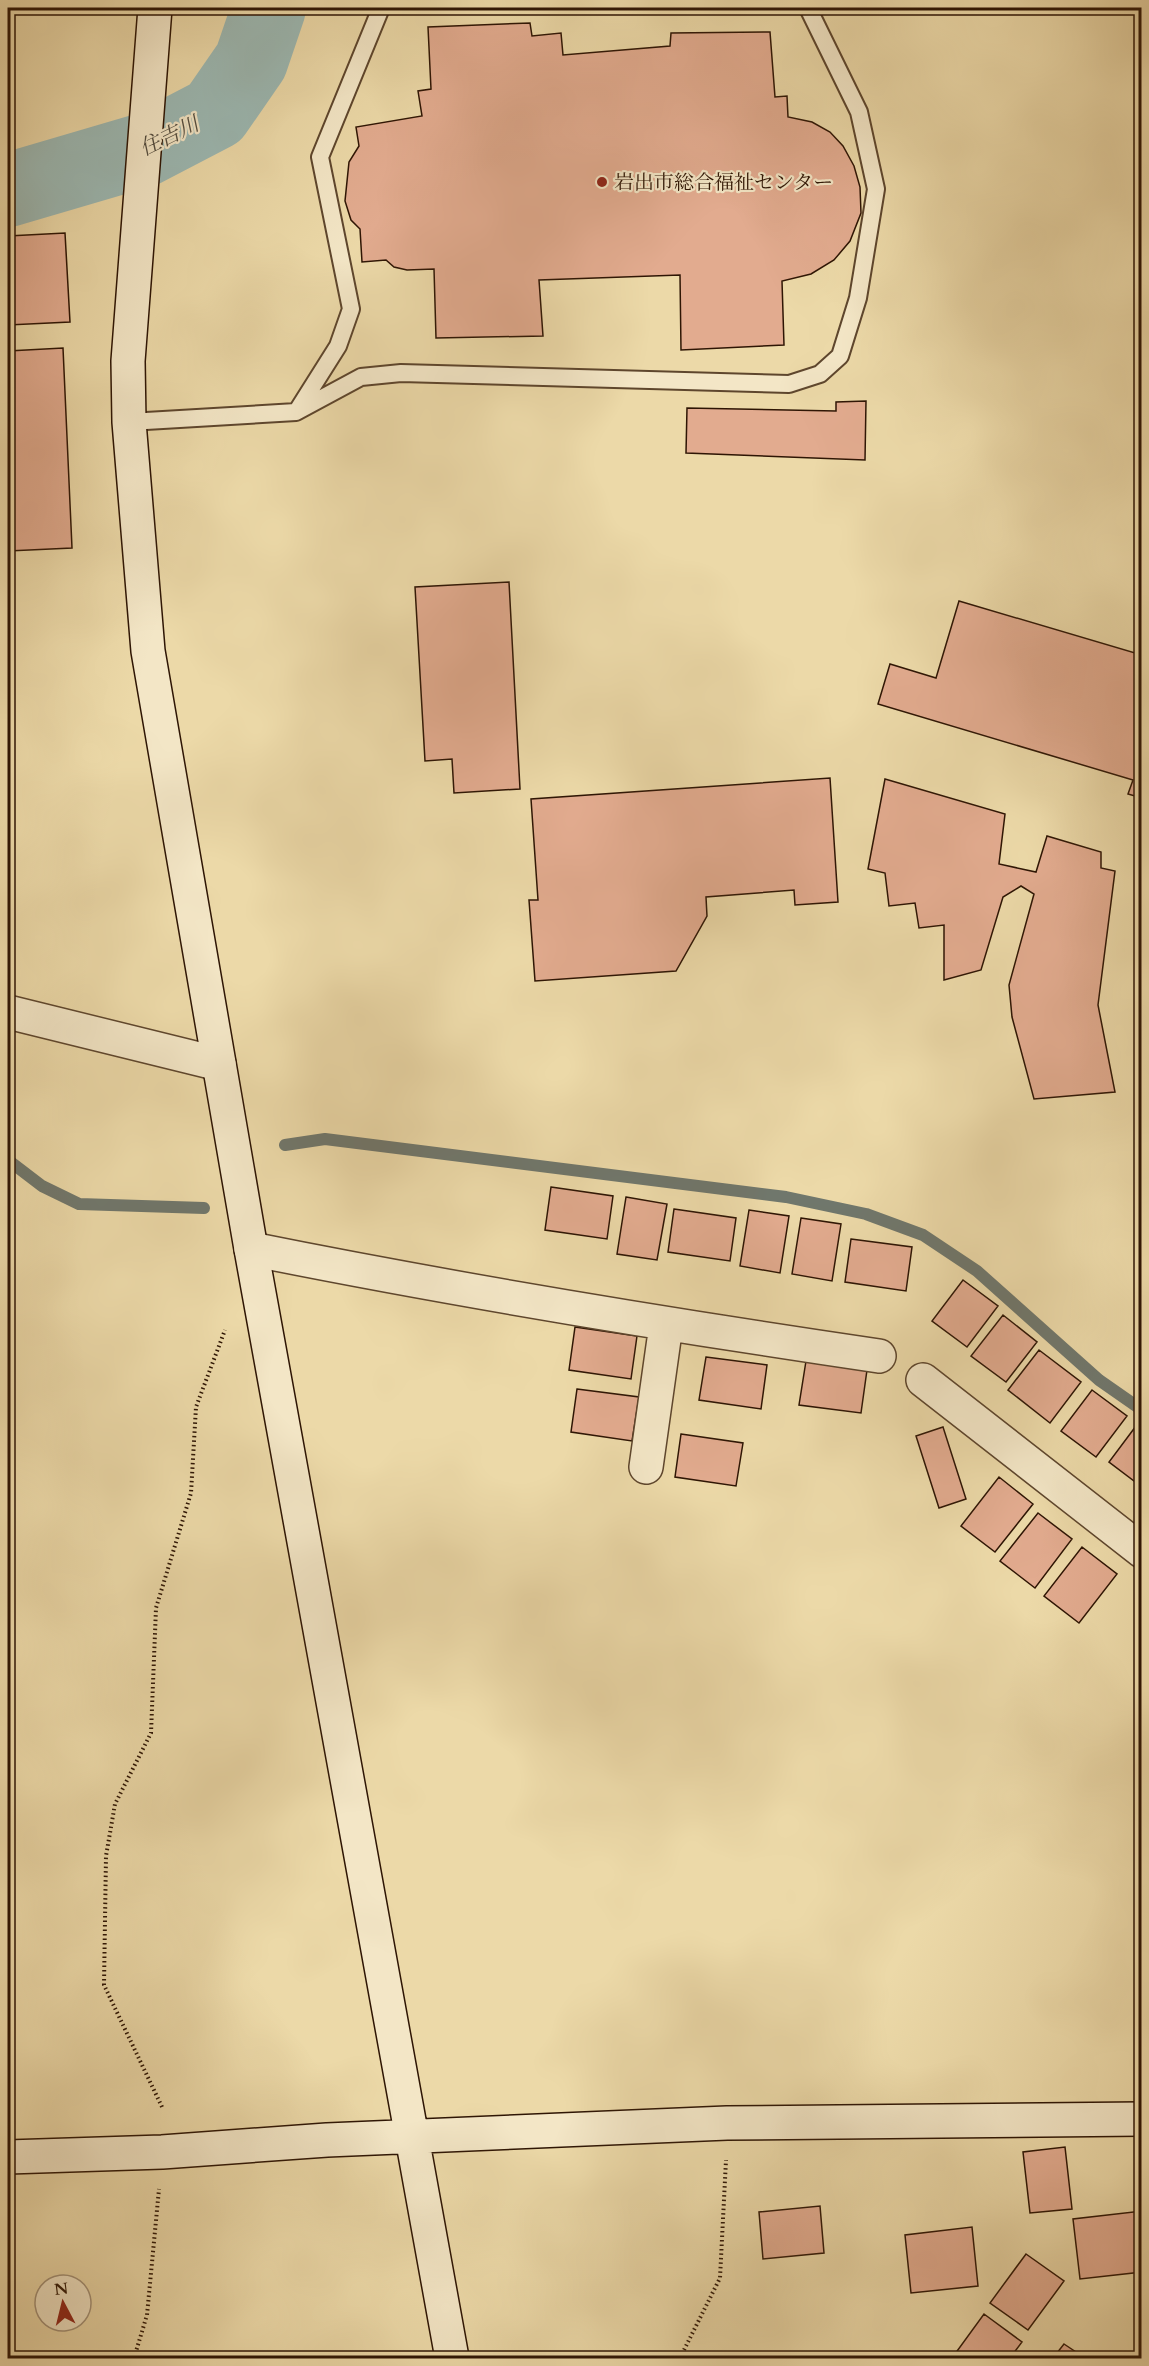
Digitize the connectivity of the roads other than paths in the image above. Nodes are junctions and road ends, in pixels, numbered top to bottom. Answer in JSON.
{"nodes":[{"id":1,"x":155,"y":8,"type":"edge"},
{"id":2,"x":381,"y":8,"type":"edge"},
{"id":3,"x":808,"y":8,"type":"edge"},
{"id":4,"x":296,"y":412,"type":"junction"},
{"id":5,"x":129,"y":422,"type":"junction"},
{"id":6,"x":8,"y":1012,"type":"edge"},
{"id":7,"x":219,"y":1064,"type":"junction"},
{"id":8,"x":251,"y":1249,"type":"junction"},
{"id":9,"x":666,"y":1324,"type":"junction"},
{"id":10,"x":879,"y":1356,"type":"dead end"},
{"id":11,"x":923,"y":1380,"type":"dead end"},
{"id":12,"x":646,"y":1467,"type":"dead end"},
{"id":13,"x":1142,"y":1551,"type":"edge"},
{"id":14,"x":1142,"y":2119,"type":"edge"},
{"id":15,"x":412,"y":2138,"type":"junction"},
{"id":16,"x":8,"y":2157,"type":"edge"},
{"id":17,"x":452,"y":2358,"type":"edge"}],
"edges":[{"from":1,"to":5,"type":"street"},
{"from":2,"to":4,"type":"lane"},
{"from":3,"to":4,"type":"lane"},
{"from":4,"to":5,"type":"lane"},
{"from":5,"to":7,"type":"street"},
{"from":6,"to":7,"type":"street"},
{"from":7,"to":8,"type":"street"},
{"from":8,"to":9,"type":"street"},
{"from":8,"to":15,"type":"street"},
{"from":9,"to":10,"type":"street"},
{"from":9,"to":12,"type":"street"},
{"from":11,"to":13,"type":"street"},
{"from":14,"to":15,"type":"street"},
{"from":15,"to":16,"type":"street"},
{"from":15,"to":17,"type":"street"}]}
